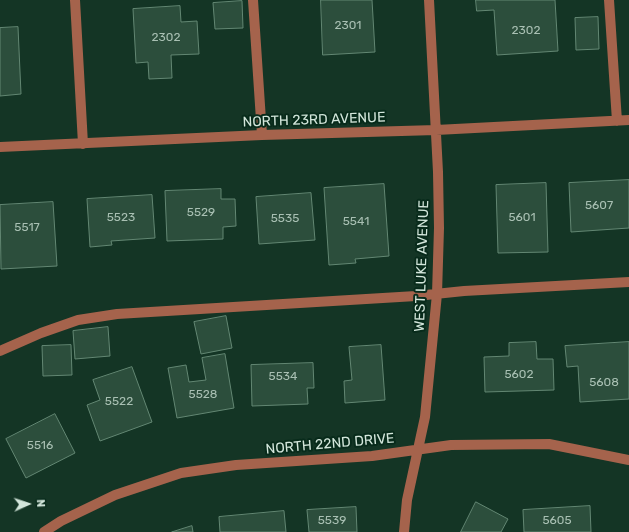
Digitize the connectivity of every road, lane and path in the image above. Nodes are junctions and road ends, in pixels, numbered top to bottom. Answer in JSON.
{"nodes":[{"id":1,"x":75,"y":0,"type":"edge"},
{"id":2,"x":253,"y":0,"type":"edge"},
{"id":3,"x":429,"y":0,"type":"edge"},
{"id":4,"x":609,"y":0,"type":"edge"},
{"id":5,"x":629,"y":120,"type":"edge"},
{"id":6,"x":617,"y":121,"type":"junction"},
{"id":7,"x":436,"y":130,"type":"junction"},
{"id":8,"x":262,"y":135,"type":"junction"},
{"id":9,"x":83,"y":144,"type":"junction"},
{"id":10,"x":0,"y":147,"type":"edge"},
{"id":11,"x":629,"y":282,"type":"edge"},
{"id":12,"x":437,"y":294,"type":"junction"},
{"id":13,"x":0,"y":351,"type":"edge"},
{"id":14,"x":418,"y":449,"type":"junction"},
{"id":15,"x":629,"y":460,"type":"edge"},
{"id":16,"x":44,"y":532,"type":"edge"},
{"id":17,"x":404,"y":532,"type":"edge"}],
"edges":[{"from":1,"to":9,"type":"street"},
{"from":2,"to":8,"type":"street"},
{"from":3,"to":7,"type":"street","name":"WEST LUKE AVENUE"},
{"from":4,"to":6,"type":"street"},
{"from":5,"to":6,"type":"street","name":"NORTH 23RD AVENUE"},
{"from":6,"to":7,"type":"street","name":"NORTH 23RD AVENUE"},
{"from":7,"to":8,"type":"street","name":"NORTH 23RD AVENUE"},
{"from":7,"to":12,"type":"street","name":"WEST LUKE AVENUE"},
{"from":8,"to":9,"type":"street","name":"NORTH 23RD AVENUE"},
{"from":9,"to":10,"type":"street","name":"NORTH 23RD AVENUE"},
{"from":11,"to":12,"type":"street"},
{"from":12,"to":13,"type":"street"},
{"from":12,"to":14,"type":"street","name":"WEST LUKE AVENUE"},
{"from":14,"to":15,"type":"street","name":"NORTH 22ND DRIVE"},
{"from":14,"to":16,"type":"street","name":"NORTH 22ND DRIVE"},
{"from":14,"to":17,"type":"street","name":"WEST LUKE AVENUE"}]}
